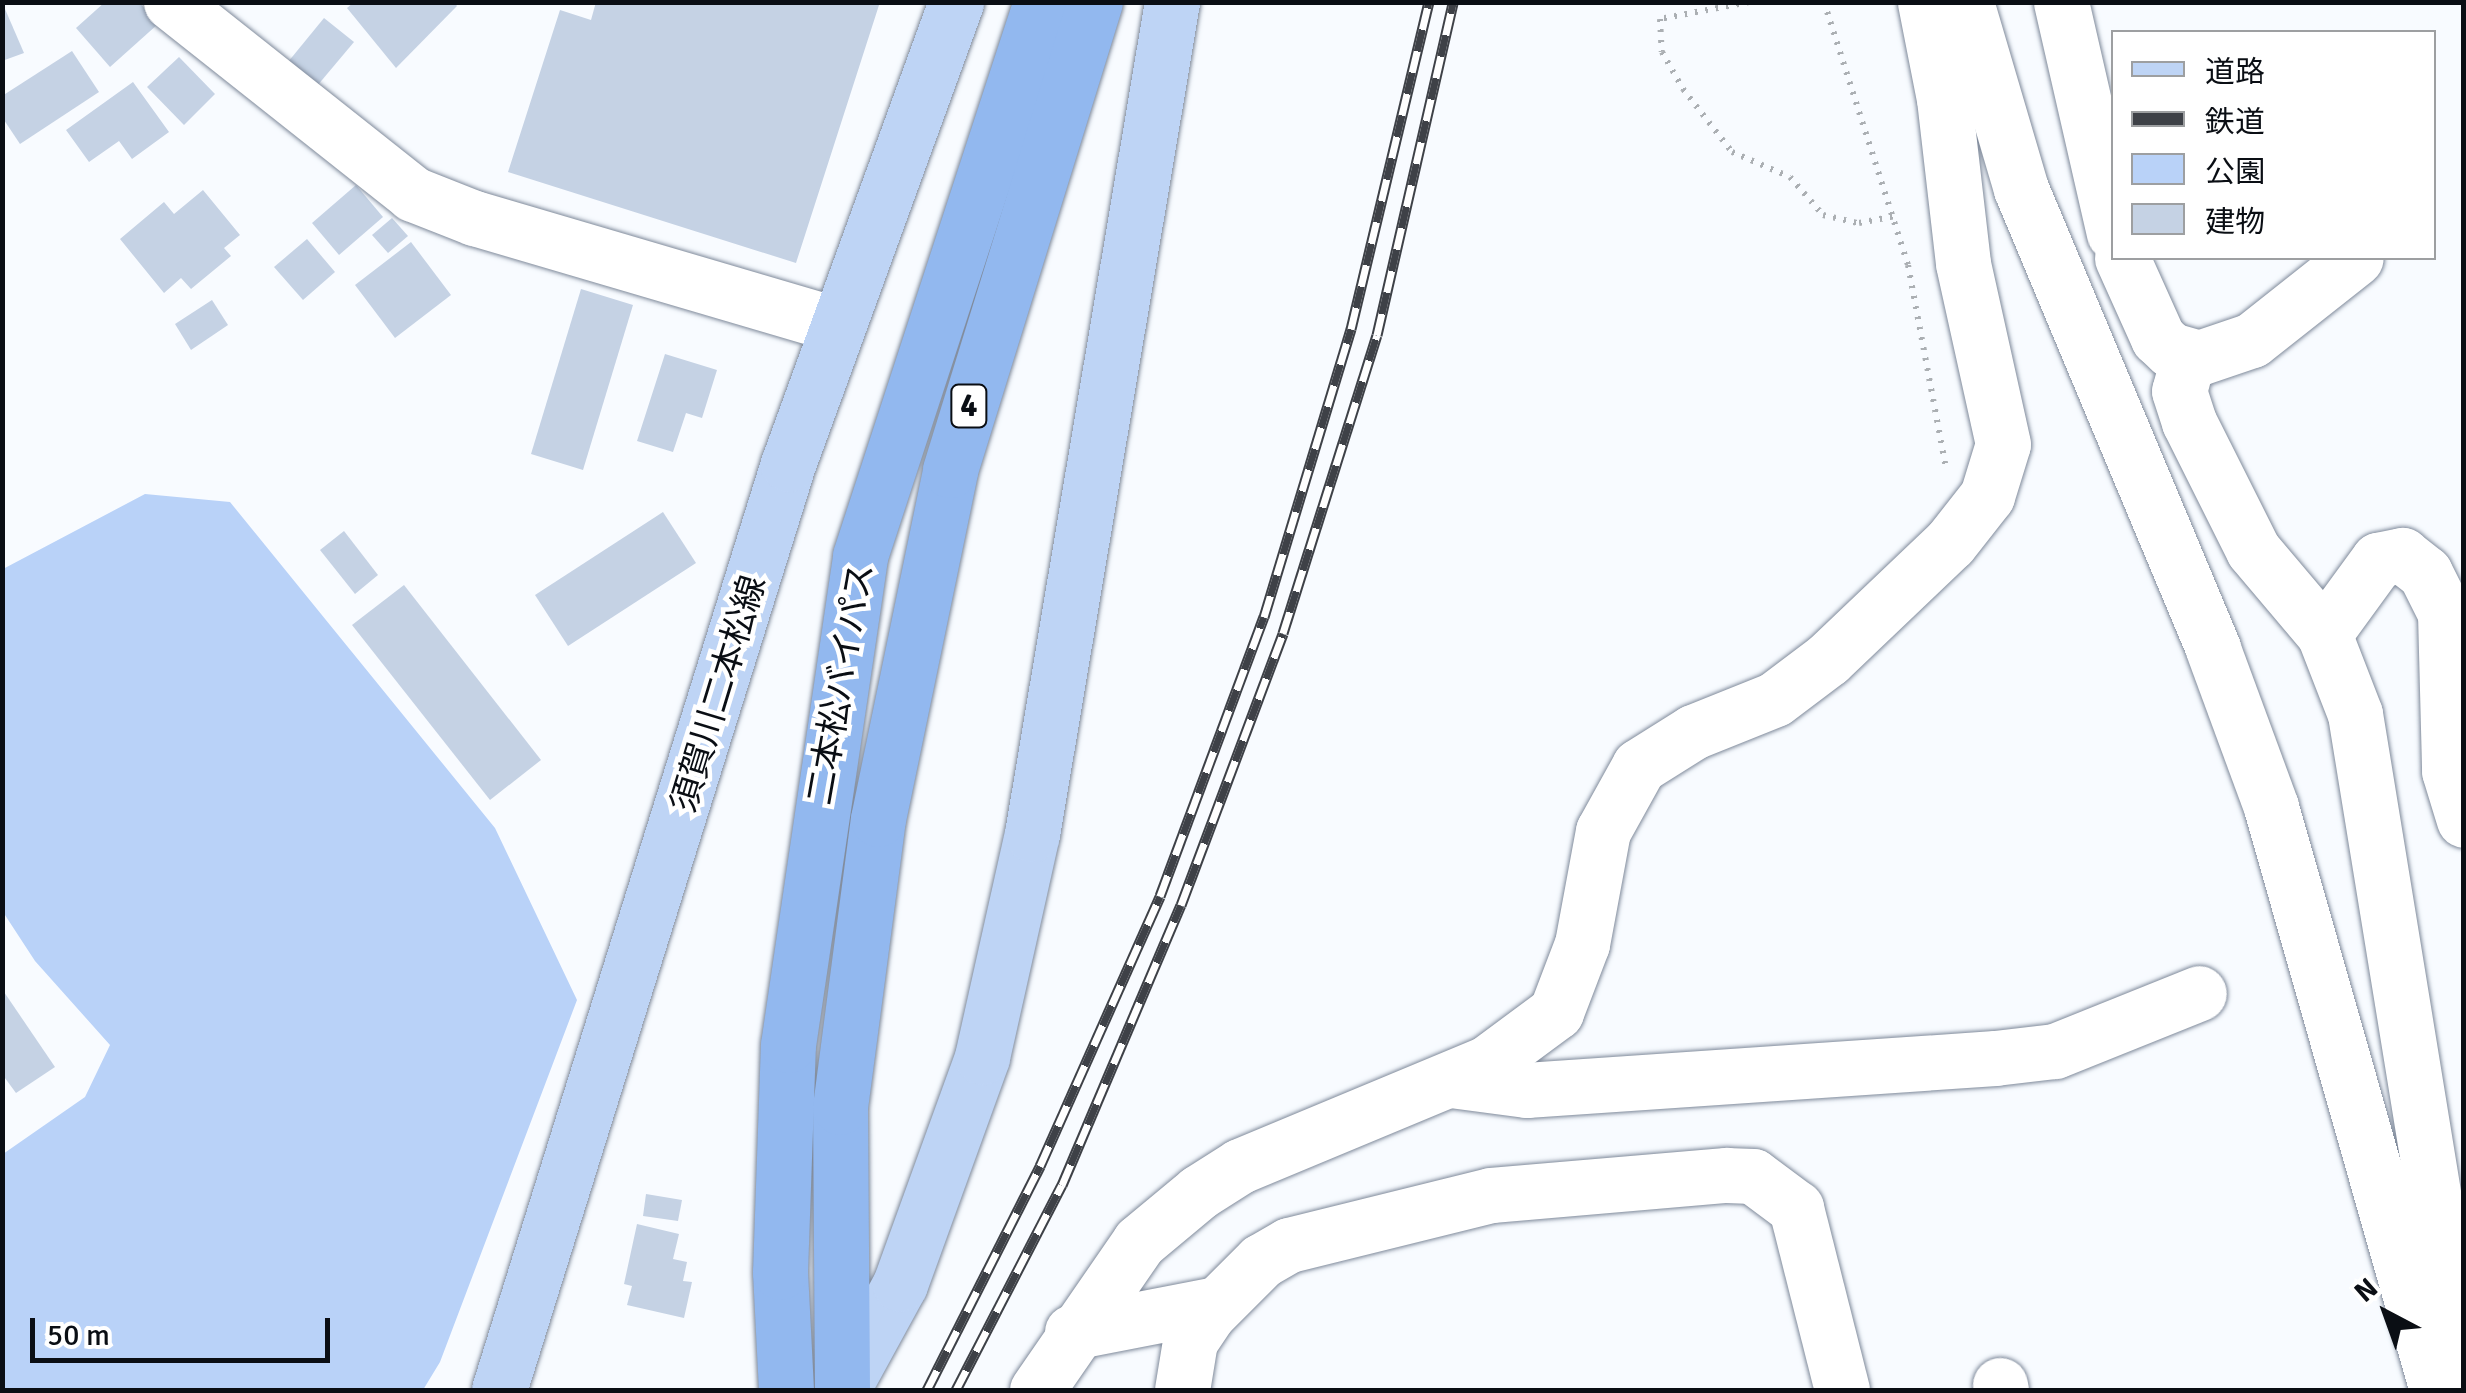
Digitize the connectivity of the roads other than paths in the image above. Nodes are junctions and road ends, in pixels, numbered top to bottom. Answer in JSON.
{"nodes":[{"id":1,"x":172,"y":2,"type":"edge"},
{"id":2,"x":956,"y":2,"type":"edge"},
{"id":3,"x":1040,"y":2,"type":"edge"},
{"id":4,"x":1095,"y":2,"type":"edge"},
{"id":5,"x":1172,"y":2,"type":"edge"},
{"id":6,"x":1925,"y":2,"type":"edge"},
{"id":7,"x":1966,"y":2,"type":"edge"},
{"id":8,"x":2061,"y":2,"type":"edge"},
{"id":9,"x":2111,"y":220,"type":"edge"},
{"id":10,"x":2123,"y":260,"type":"edge"},
{"id":11,"x":2353,"y":260,"type":"edge"},
{"id":12,"x":837,"y":325,"type":"junction"},
{"id":13,"x":2188,"y":358,"type":"junction"},
{"id":14,"x":2324,"y":634,"type":"junction"},
{"id":15,"x":2464,"y":820,"type":"edge"},
{"id":16,"x":2199,"y":993,"type":"dead end"},
{"id":17,"x":1450,"y":1080,"type":"junction"},
{"id":18,"x":1216,"y":1304,"type":"junction"},
{"id":19,"x":1072,"y":1332,"type":"junction"},
{"id":20,"x":2434,"y":1380,"type":"edge"},
{"id":21,"x":500,"y":1390,"type":"edge"},
{"id":22,"x":786,"y":1390,"type":"edge"},
{"id":23,"x":842,"y":1390,"type":"edge"},
{"id":24,"x":1038,"y":1390,"type":"edge"},
{"id":25,"x":1182,"y":1390,"type":"edge"},
{"id":26,"x":1842,"y":1390,"type":"edge"}],
"edges":[{"from":1,"to":12,"type":"street"},
{"from":2,"to":12,"type":"main road","name":"須賀川二本松線"},
{"from":3,"to":22,"type":"highway","name":"二本松バイパス","number":"4"},
{"from":4,"to":23,"type":"highway","name":"二本松バイパス","number":"4"},
{"from":5,"to":23,"type":"main road"},
{"from":6,"to":17,"type":"street"},
{"from":7,"to":20,"type":"street"},
{"from":8,"to":9,"type":"street"},
{"from":10,"to":13,"type":"street"},
{"from":11,"to":13,"type":"street"},
{"from":12,"to":21,"type":"main road","name":"須賀川二本松線"},
{"from":13,"to":14,"type":"street"},
{"from":14,"to":15,"type":"street"},
{"from":14,"to":20,"type":"street"},
{"from":16,"to":17,"type":"street"},
{"from":17,"to":19,"type":"street"},
{"from":18,"to":19,"type":"street"},
{"from":18,"to":25,"type":"street"},
{"from":18,"to":26,"type":"street"},
{"from":19,"to":24,"type":"street"}]}
